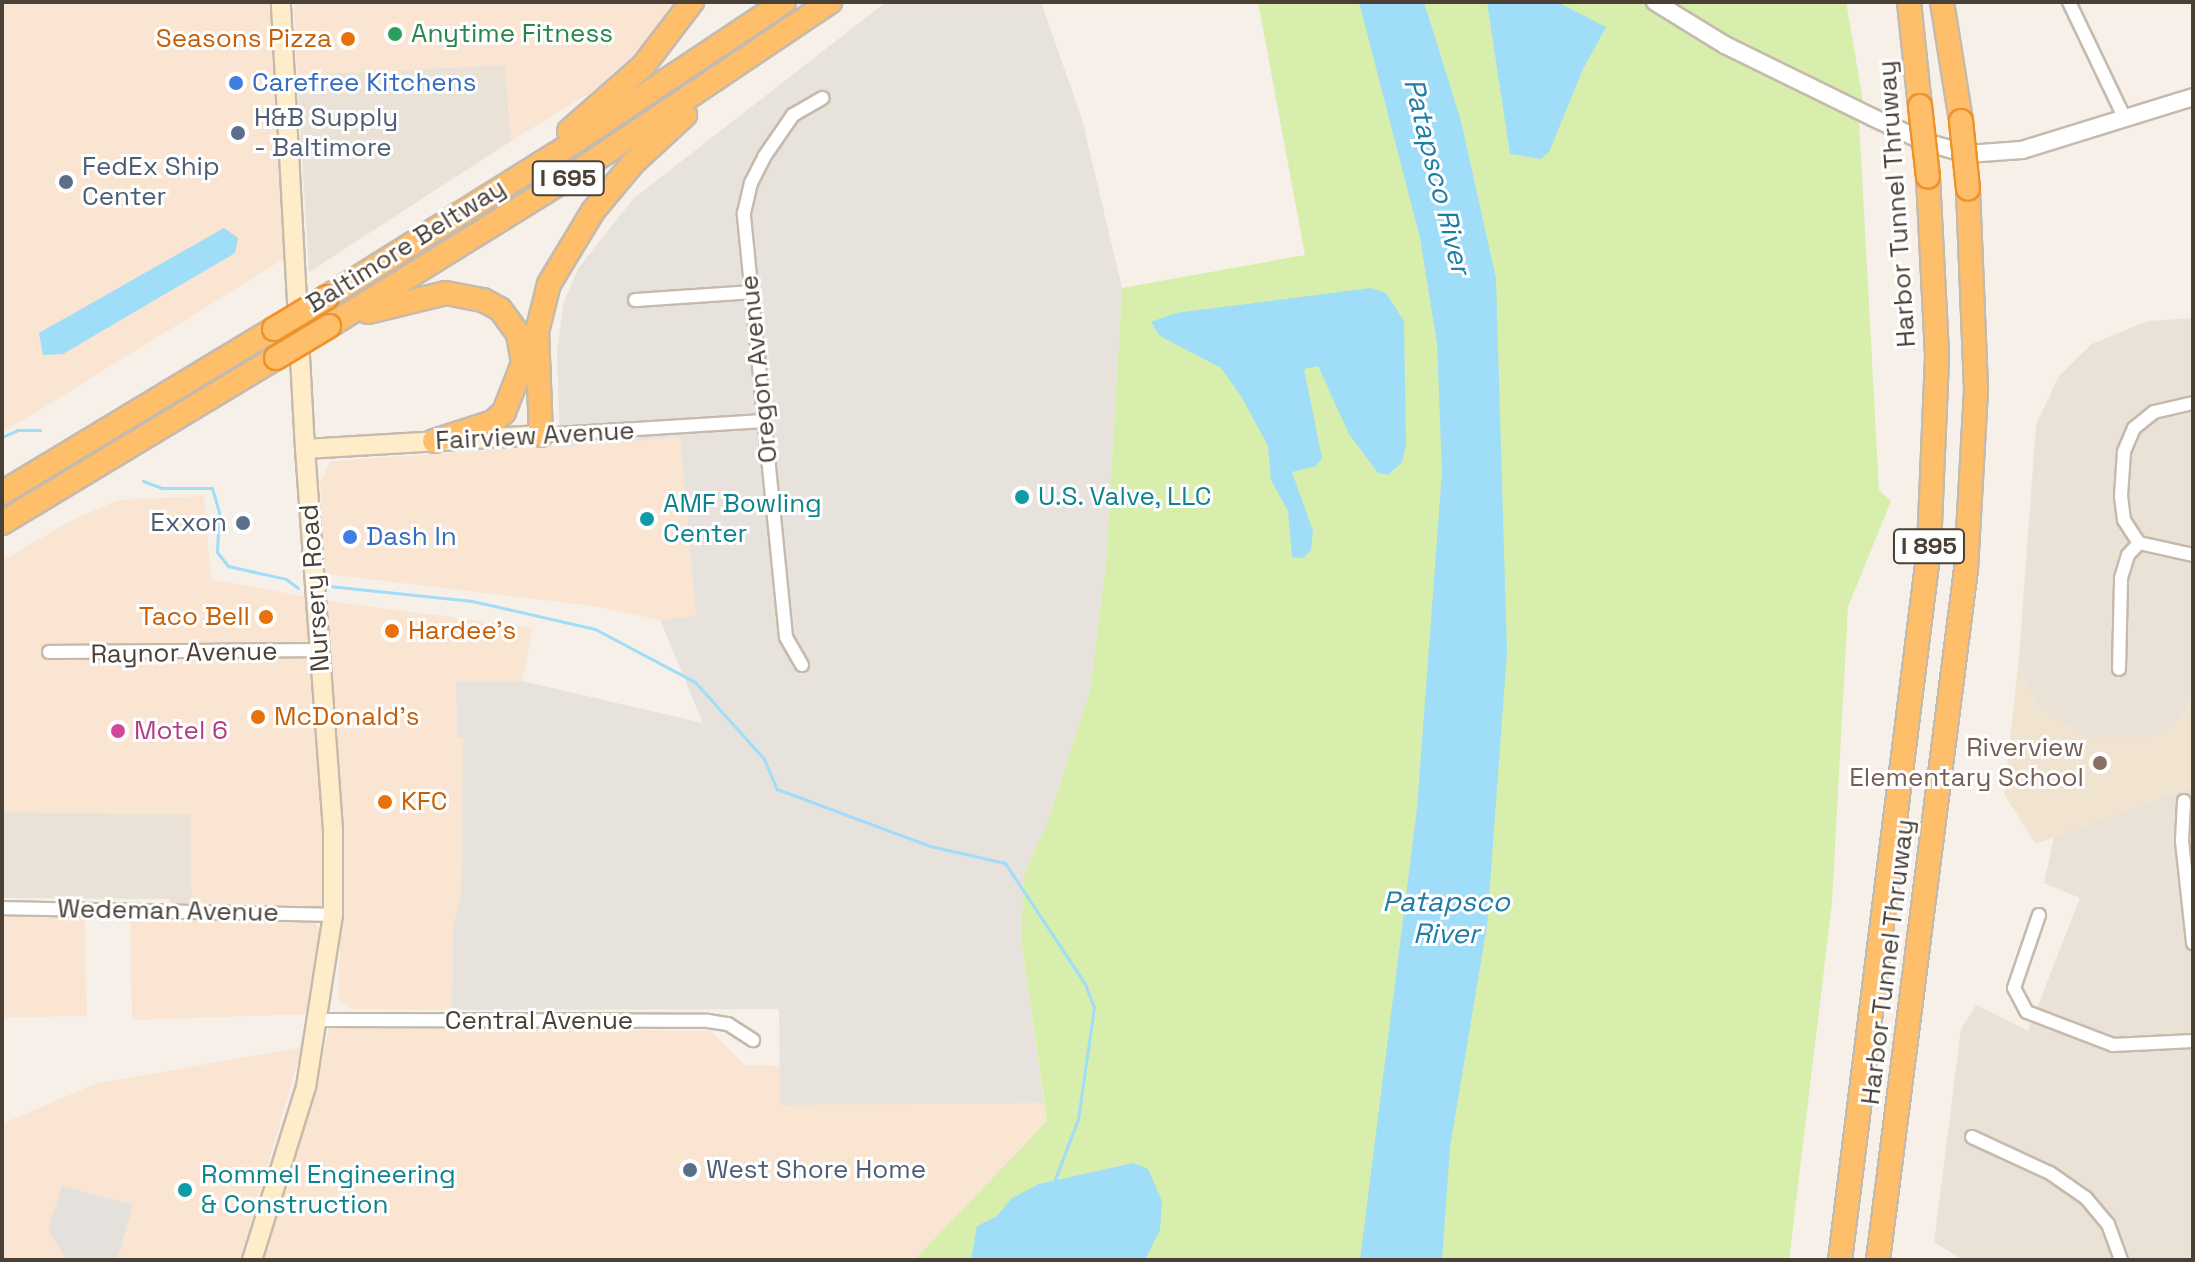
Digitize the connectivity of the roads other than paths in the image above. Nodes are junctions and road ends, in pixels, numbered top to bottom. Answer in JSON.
{"nodes":[{"id":1,"x":281,"y":2,"type":"edge"},
{"id":2,"x":692,"y":2,"type":"edge"},
{"id":3,"x":784,"y":2,"type":"edge"},
{"id":4,"x":830,"y":2,"type":"edge"},
{"id":5,"x":1655,"y":2,"type":"edge"},
{"id":6,"x":1909,"y":2,"type":"edge"},
{"id":7,"x":1942,"y":2,"type":"edge"},
{"id":8,"x":2069,"y":2,"type":"edge"},
{"id":9,"x":802,"y":22,"type":"junction"},
{"id":10,"x":2193,"y":97,"type":"edge"},
{"id":11,"x":822,"y":98,"type":"dead end"},
{"id":12,"x":2125,"y":119,"type":"junction"},
{"id":13,"x":490,"y":196,"type":"junction"},
{"id":14,"x":751,"y":292,"type":"junction"},
{"id":15,"x":635,"y":300,"type":"dead end"},
{"id":16,"x":329,"y":326,"type":"junction"},
{"id":17,"x":524,"y":360,"type":"junction"},
{"id":18,"x":2193,"y":403,"type":"edge"},
{"id":19,"x":764,"y":421,"type":"junction"},
{"id":20,"x":535,"y":436,"type":"junction"},
{"id":21,"x":434,"y":441,"type":"junction"},
{"id":22,"x":305,"y":449,"type":"junction"},
{"id":23,"x":2,"y":493,"type":"edge"},
{"id":24,"x":5,"y":522,"type":"edge"},
{"id":25,"x":2139,"y":543,"type":"junction"},
{"id":26,"x":2193,"y":555,"type":"edge"},
{"id":27,"x":320,"y":650,"type":"junction"},
{"id":28,"x":49,"y":652,"type":"dead end"},
{"id":29,"x":802,"y":665,"type":"dead end"},
{"id":30,"x":2119,"y":669,"type":"dead end"},
{"id":31,"x":2184,"y":801,"type":"dead end"},
{"id":32,"x":2,"y":908,"type":"edge"},
{"id":33,"x":333,"y":915,"type":"junction"},
{"id":34,"x":2039,"y":915,"type":"dead end"},
{"id":35,"x":2193,"y":943,"type":"edge"},
{"id":36,"x":320,"y":1020,"type":"junction"},
{"id":37,"x":753,"y":1040,"type":"dead end"},
{"id":38,"x":2193,"y":1041,"type":"edge"},
{"id":39,"x":1972,"y":1137,"type":"dead end"},
{"id":40,"x":252,"y":1260,"type":"edge"},
{"id":41,"x":1840,"y":1260,"type":"edge"},
{"id":42,"x":1878,"y":1260,"type":"edge"},
{"id":43,"x":2121,"y":1260,"type":"edge"}],
"edges":[{"from":1,"to":22,"type":"main road","name":"Nursery Road"},
{"from":2,"to":13,"type":"highway"},
{"from":3,"to":13,"type":"highway","name":"Baltimore Beltway","number":"I 695"},
{"from":4,"to":9,"type":"highway","name":"Baltimore Beltway","number":"I 695"},
{"from":5,"to":12,"type":"street"},
{"from":6,"to":41,"type":"highway","name":"Harbor Tunnel Thruway","number":"I 895","bridge":true},
{"from":7,"to":42,"type":"highway","name":"Harbor Tunnel Thruway","number":"I 895","bridge":true},
{"from":8,"to":12,"type":"street"},
{"from":9,"to":16,"type":"highway","name":"Baltimore Beltway","number":"I 695"},
{"from":9,"to":20,"type":"highway"},
{"from":10,"to":12,"type":"street"},
{"from":11,"to":14,"type":"street","name":"Oregon Avenue"},
{"from":13,"to":23,"type":"highway","name":"Baltimore Beltway","number":"I 695","bridge":true},
{"from":14,"to":15,"type":"street"},
{"from":14,"to":19,"type":"street","name":"Oregon Avenue"},
{"from":16,"to":17,"type":"highway"},
{"from":16,"to":24,"type":"highway","name":"Baltimore Beltway","number":"I 695","bridge":true},
{"from":17,"to":20,"type":"highway"},
{"from":17,"to":21,"type":"highway"},
{"from":18,"to":25,"type":"street"},
{"from":19,"to":20,"type":"street","name":"Fairview Avenue"},
{"from":19,"to":29,"type":"street","name":"Oregon Avenue"},
{"from":20,"to":21,"type":"main road","name":"Fairview Avenue"},
{"from":21,"to":22,"type":"main road","name":"Fairview Avenue"},
{"from":22,"to":27,"type":"main road","name":"Nursery Road"},
{"from":25,"to":26,"type":"street"},
{"from":25,"to":30,"type":"street"},
{"from":27,"to":28,"type":"street","name":"Raynor Avenue"},
{"from":27,"to":33,"type":"main road","name":"Nursery Road"},
{"from":31,"to":35,"type":"street"},
{"from":32,"to":33,"type":"street","name":"Wedeman Avenue"},
{"from":33,"to":36,"type":"main road","name":"Nursery Road"},
{"from":34,"to":38,"type":"street"},
{"from":36,"to":37,"type":"street","name":"Central Avenue"},
{"from":36,"to":40,"type":"main road","name":"Nursery Road"},
{"from":39,"to":43,"type":"street"}]}
